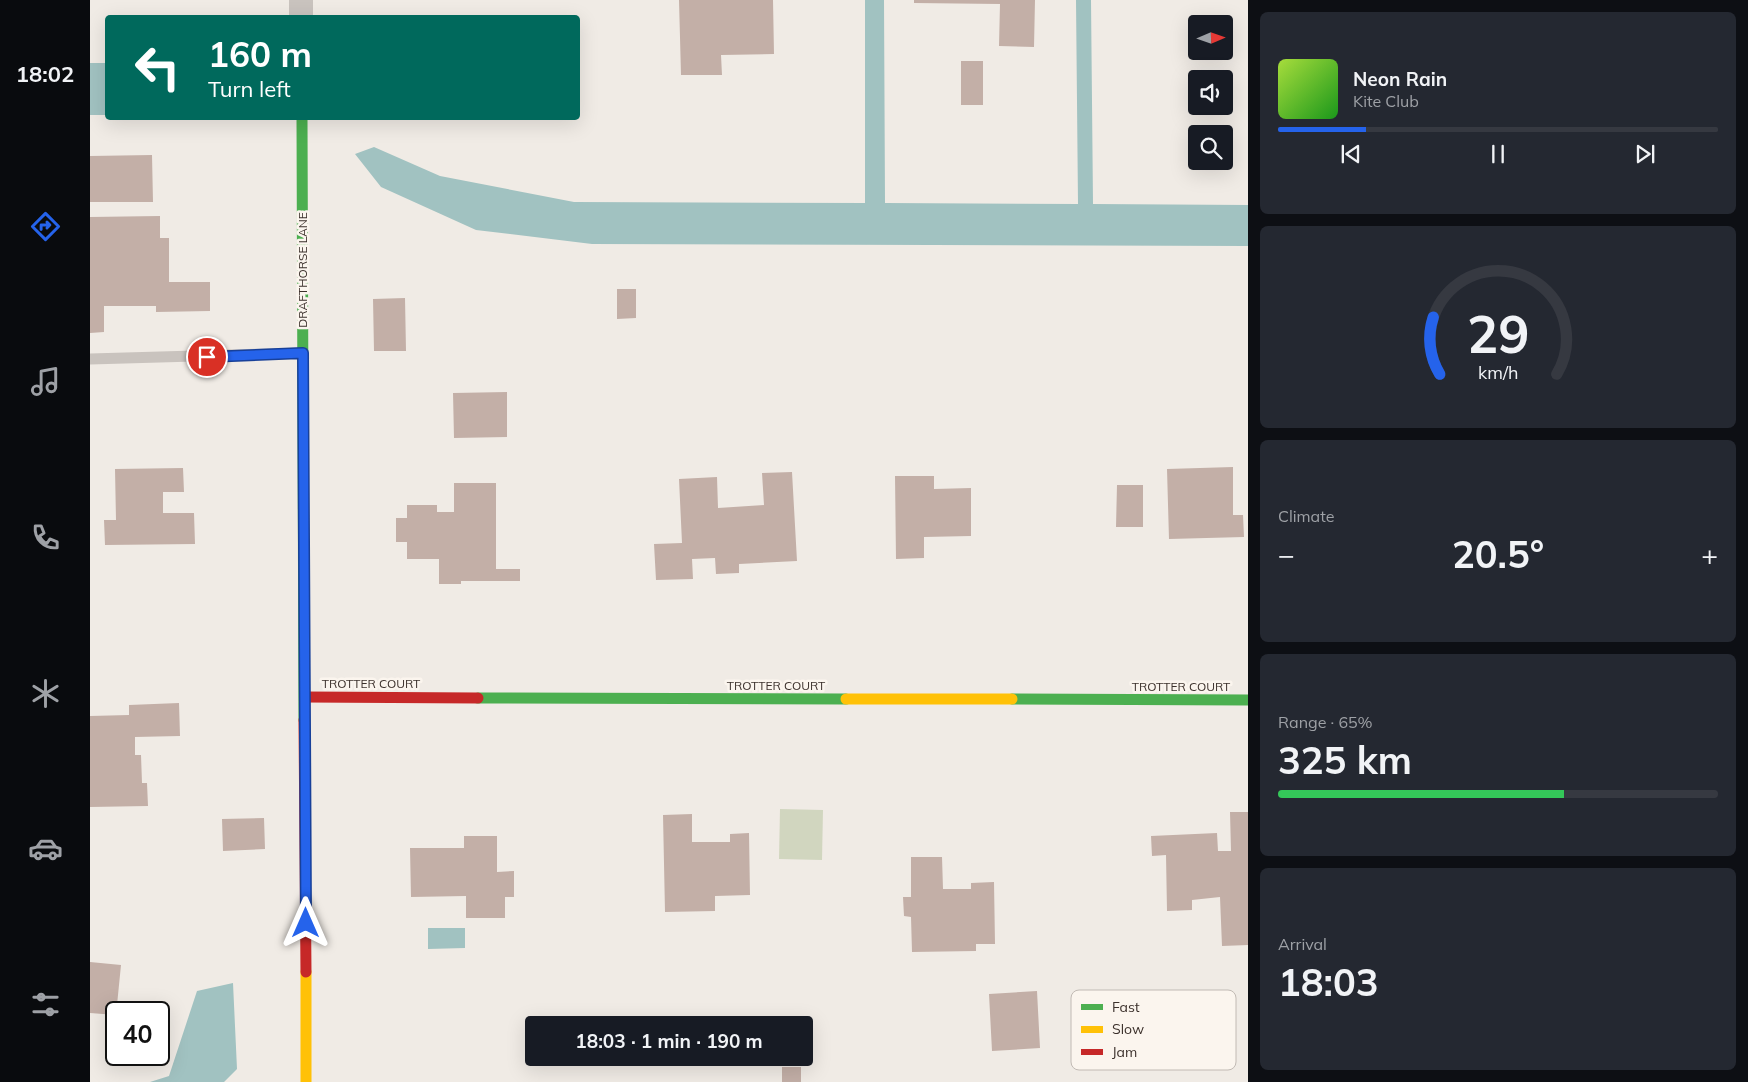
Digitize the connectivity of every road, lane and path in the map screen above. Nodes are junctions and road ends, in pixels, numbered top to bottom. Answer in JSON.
{"nodes":[{"id":1,"x":301,"y":0,"type":"edge"},
{"id":2,"x":301,"y":15,"type":"edge"},
{"id":3,"x":302,"y":120,"type":"edge"},
{"id":4,"x":303,"y":353,"type":"junction"},
{"id":5,"x":90,"y":359,"type":"edge"},
{"id":6,"x":304,"y":697,"type":"junction"},
{"id":7,"x":1248,"y":700,"type":"edge"},
{"id":8,"x":306,"y":1082,"type":"edge"}],
"edges":[{"from":1,"to":2,"type":"street"},
{"from":3,"to":4,"type":"street","name":"DRAFTHORSE LANE"},
{"from":4,"to":5,"type":"lane"},
{"from":4,"to":6,"type":"street","name":"DRAFTHORSE LANE"},
{"from":6,"to":7,"type":"street","name":"TROTTER COURT"},
{"from":6,"to":8,"type":"street","name":"DRAFTHORSE LANE"}]}
